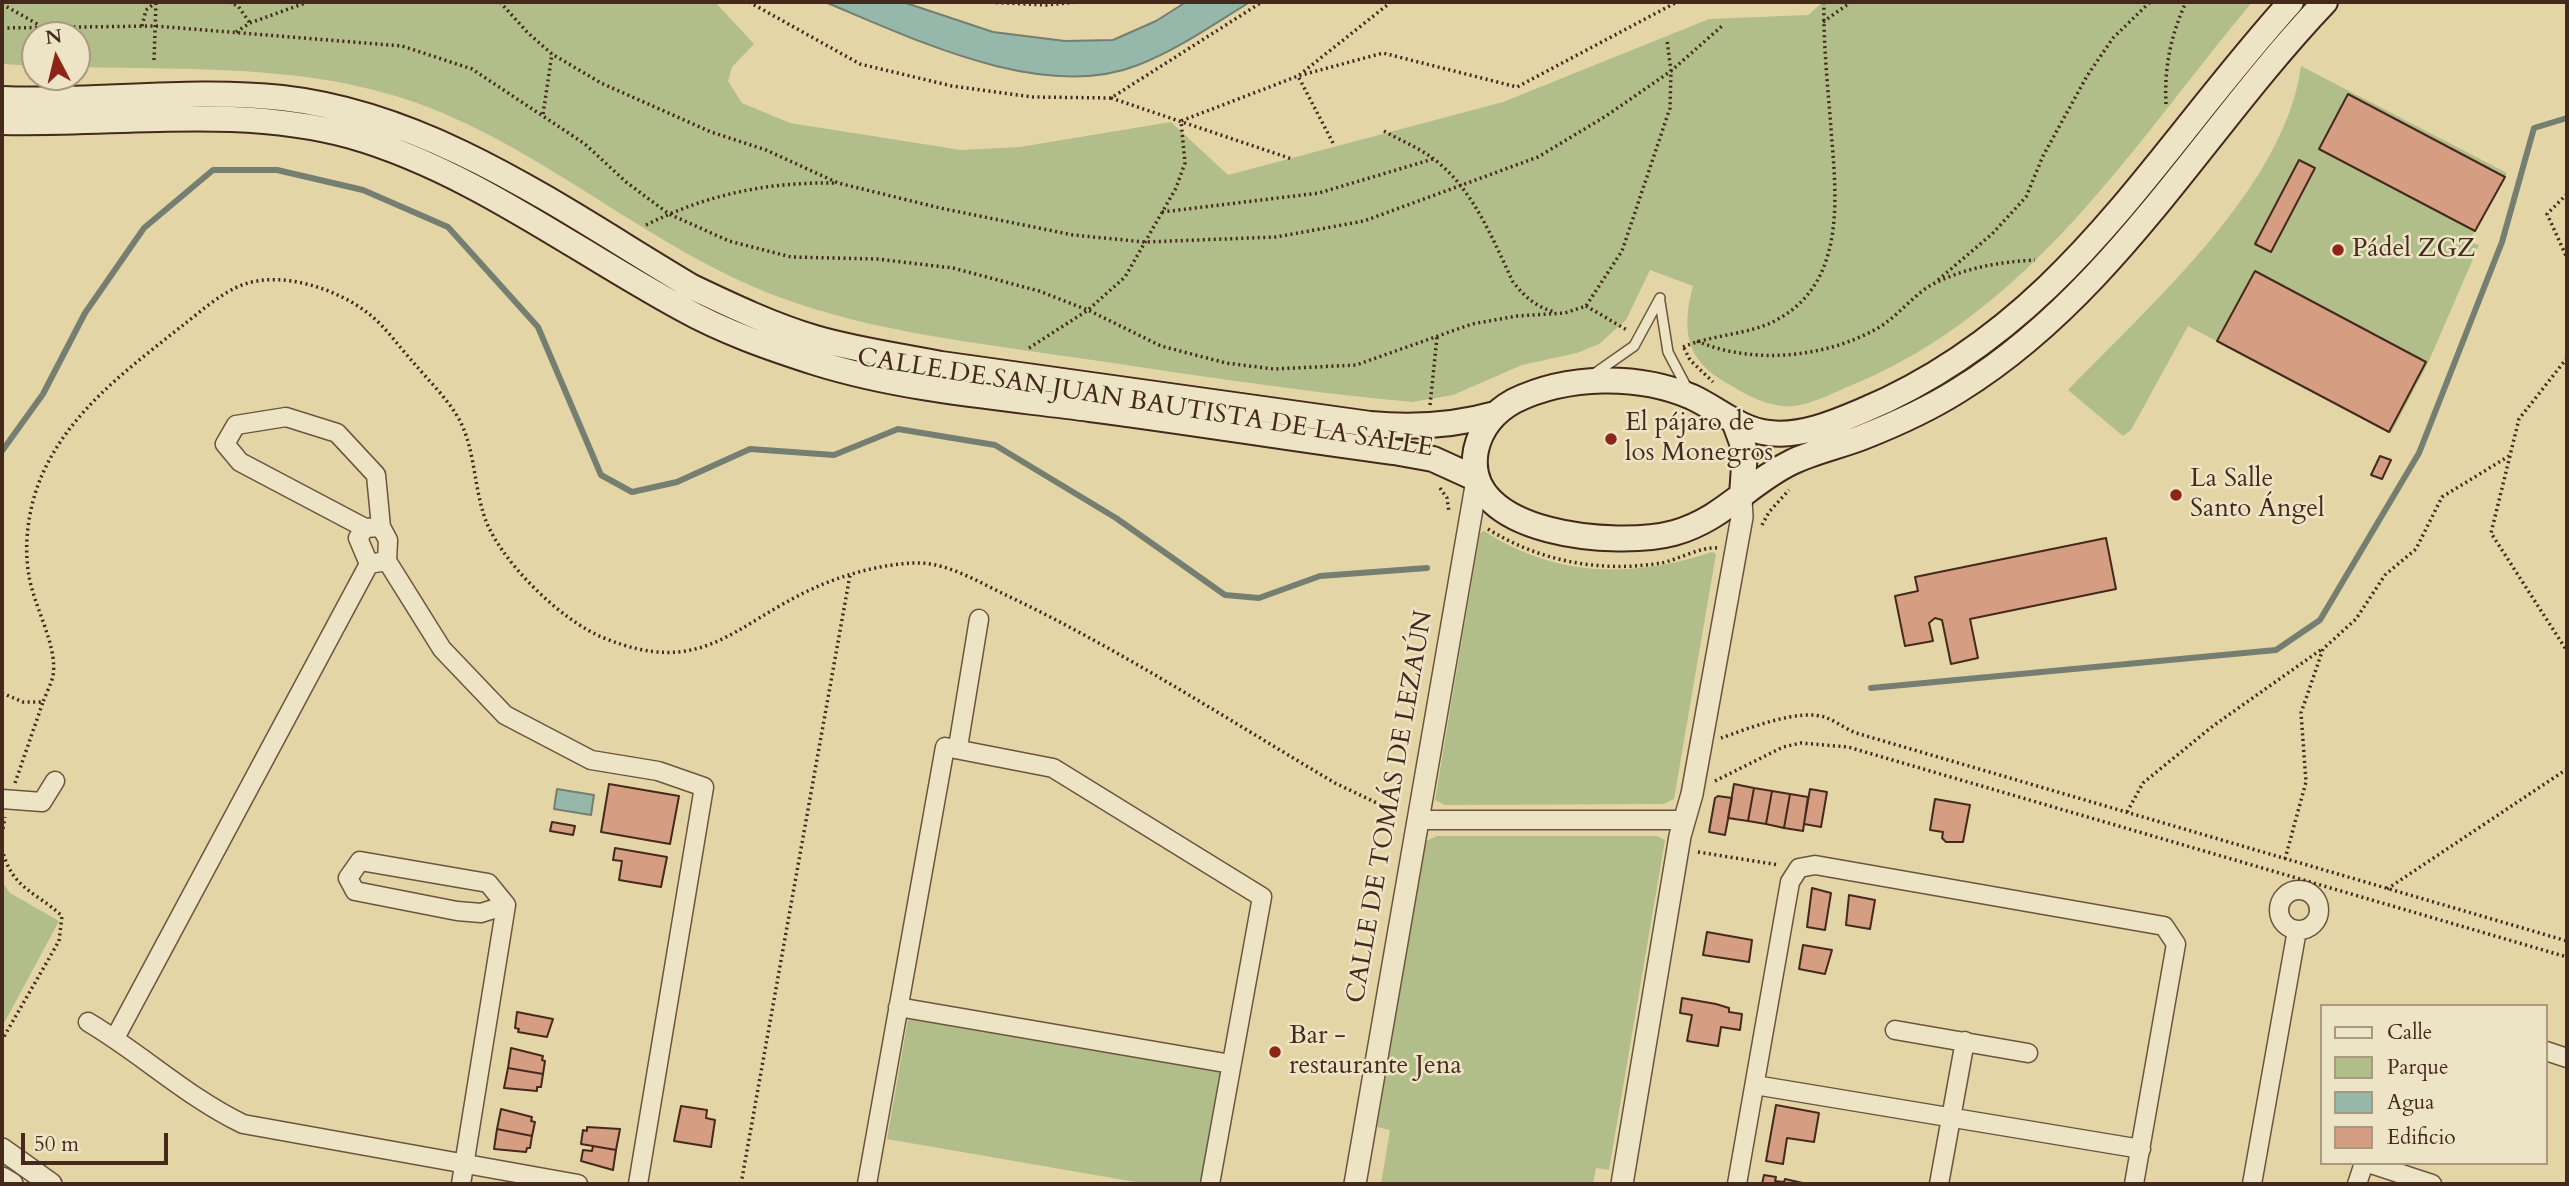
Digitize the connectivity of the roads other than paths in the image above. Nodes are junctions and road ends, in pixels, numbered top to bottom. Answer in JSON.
{"nodes":[{"id":1,"x":2291,"y":2,"type":"edge"},
{"id":2,"x":2325,"y":2,"type":"edge"},
{"id":3,"x":2,"y":99,"type":"edge"},
{"id":4,"x":2,"y":122,"type":"edge"},
{"id":5,"x":1572,"y":384,"type":"junction"},
{"id":6,"x":1693,"y":398,"type":"junction"},
{"id":7,"x":1495,"y":414,"type":"junction"},
{"id":8,"x":1734,"y":421,"type":"junction"},
{"id":9,"x":1477,"y":480,"type":"junction"},
{"id":10,"x":1748,"y":502,"type":"junction"},
{"id":11,"x":373,"y":527,"type":"junction"},
{"id":12,"x":387,"y":561,"type":"junction"},
{"id":13,"x":369,"y":564,"type":"junction"},
{"id":14,"x":979,"y":619,"type":"dead end"},
{"id":15,"x":958,"y":747,"type":"junction"},
{"id":16,"x":55,"y":781,"type":"dead end"},
{"id":17,"x":6,"y":799,"type":"edge"},
{"id":18,"x":1418,"y":816,"type":"junction"},
{"id":19,"x":1685,"y":820,"type":"junction"},
{"id":20,"x":506,"y":905,"type":"junction"},
{"id":21,"x":2297,"y":930,"type":"junction"},
{"id":22,"x":898,"y":1007,"type":"junction"},
{"id":23,"x":88,"y":1022,"type":"dead end"},
{"id":24,"x":1895,"y":1030,"type":"dead end"},
{"id":25,"x":115,"y":1038,"type":"junction"},
{"id":26,"x":1965,"y":1041,"type":"junction"},
{"id":27,"x":2548,"y":1052,"type":"edge"},
{"id":28,"x":2028,"y":1053,"type":"dead end"},
{"id":29,"x":2567,"y":1058,"type":"edge"},
{"id":30,"x":1231,"y":1064,"type":"junction"},
{"id":31,"x":1755,"y":1085,"type":"junction"},
{"id":32,"x":1951,"y":1116,"type":"junction"},
{"id":33,"x":2,"y":1149,"type":"edge"},
{"id":34,"x":2140,"y":1149,"type":"junction"},
{"id":35,"x":464,"y":1165,"type":"junction"},
{"id":36,"x":2365,"y":1165,"type":"edge"},
{"id":37,"x":2372,"y":1165,"type":"edge"},
{"id":38,"x":2,"y":1178,"type":"edge"},
{"id":39,"x":12,"y":1184,"type":"edge"},
{"id":40,"x":51,"y":1184,"type":"edge"},
{"id":41,"x":461,"y":1184,"type":"edge"},
{"id":42,"x":578,"y":1184,"type":"edge"},
{"id":43,"x":638,"y":1184,"type":"edge"},
{"id":44,"x":867,"y":1184,"type":"edge"},
{"id":45,"x":1210,"y":1184,"type":"edge"},
{"id":46,"x":1355,"y":1184,"type":"edge"},
{"id":47,"x":1622,"y":1184,"type":"edge"},
{"id":48,"x":1737,"y":1184,"type":"edge"},
{"id":49,"x":1938,"y":1184,"type":"edge"},
{"id":50,"x":2134,"y":1184,"type":"edge"},
{"id":51,"x":2252,"y":1184,"type":"edge"},
{"id":52,"x":2357,"y":1184,"type":"edge"},
{"id":53,"x":2432,"y":1184,"type":"edge"}],
"edges":[{"from":1,"to":8,"type":"main road","name":"CALLE DE SAN JUAN BAUTISTA DE LA SALLE"},
{"from":2,"to":10,"type":"main road","name":"CALLE DE SAN JUAN BAUTISTA DE LA SALLE"},
{"from":3,"to":7,"type":"main road","name":"CALLE DE SAN JUAN BAUTISTA DE LA SALLE"},
{"from":4,"to":9,"type":"main road","name":"CALLE DE SAN JUAN BAUTISTA DE LA SALLE"},
{"from":5,"to":6,"type":"main road","name":"CALLE DE SAN JUAN BAUTISTA DE LA SALLE"},
{"from":5,"to":6,"type":"lane"},
{"from":5,"to":7,"type":"main road","name":"CALLE DE SAN JUAN BAUTISTA DE LA SALLE"},
{"from":6,"to":8,"type":"main road","name":"CALLE DE SAN JUAN BAUTISTA DE LA SALLE"},
{"from":7,"to":9,"type":"main road"},
{"from":8,"to":10,"type":"main road"},
{"from":9,"to":10,"type":"main road","name":"CALLE DE SAN JUAN BAUTISTA DE LA SALLE"},
{"from":9,"to":18,"type":"street","name":"CALLE DE TOMÁS DE LEZAÚN"},
{"from":10,"to":19,"type":"street"},
{"from":11,"to":11,"type":"street"},
{"from":11,"to":12,"type":"street"},
{"from":11,"to":13,"type":"street"},
{"from":12,"to":13,"type":"street"},
{"from":12,"to":43,"type":"street"},
{"from":13,"to":25,"type":"street"},
{"from":14,"to":15,"type":"street"},
{"from":15,"to":22,"type":"street"},
{"from":15,"to":30,"type":"street"},
{"from":16,"to":17,"type":"street"},
{"from":18,"to":19,"type":"street"},
{"from":18,"to":46,"type":"street","name":"CALLE DE TOMÁS DE LEZAÚN"},
{"from":19,"to":47,"type":"street"},
{"from":20,"to":20,"type":"street"},
{"from":20,"to":35,"type":"street"},
{"from":21,"to":21,"type":"street"},
{"from":21,"to":51,"type":"street"},
{"from":22,"to":30,"type":"street"},
{"from":22,"to":44,"type":"street"},
{"from":23,"to":25,"type":"street"},
{"from":24,"to":26,"type":"street"},
{"from":25,"to":35,"type":"street"},
{"from":26,"to":28,"type":"street"},
{"from":26,"to":32,"type":"street"},
{"from":27,"to":29,"type":"street"},
{"from":30,"to":45,"type":"street"},
{"from":31,"to":32,"type":"street"},
{"from":31,"to":34,"type":"street"},
{"from":31,"to":48,"type":"street"},
{"from":32,"to":34,"type":"street"},
{"from":32,"to":49,"type":"street"},
{"from":33,"to":40,"type":"street"},
{"from":34,"to":50,"type":"street"},
{"from":35,"to":41,"type":"street"},
{"from":35,"to":42,"type":"street"},
{"from":36,"to":52,"type":"street"},
{"from":37,"to":53,"type":"street"},
{"from":38,"to":39,"type":"street"}]}
